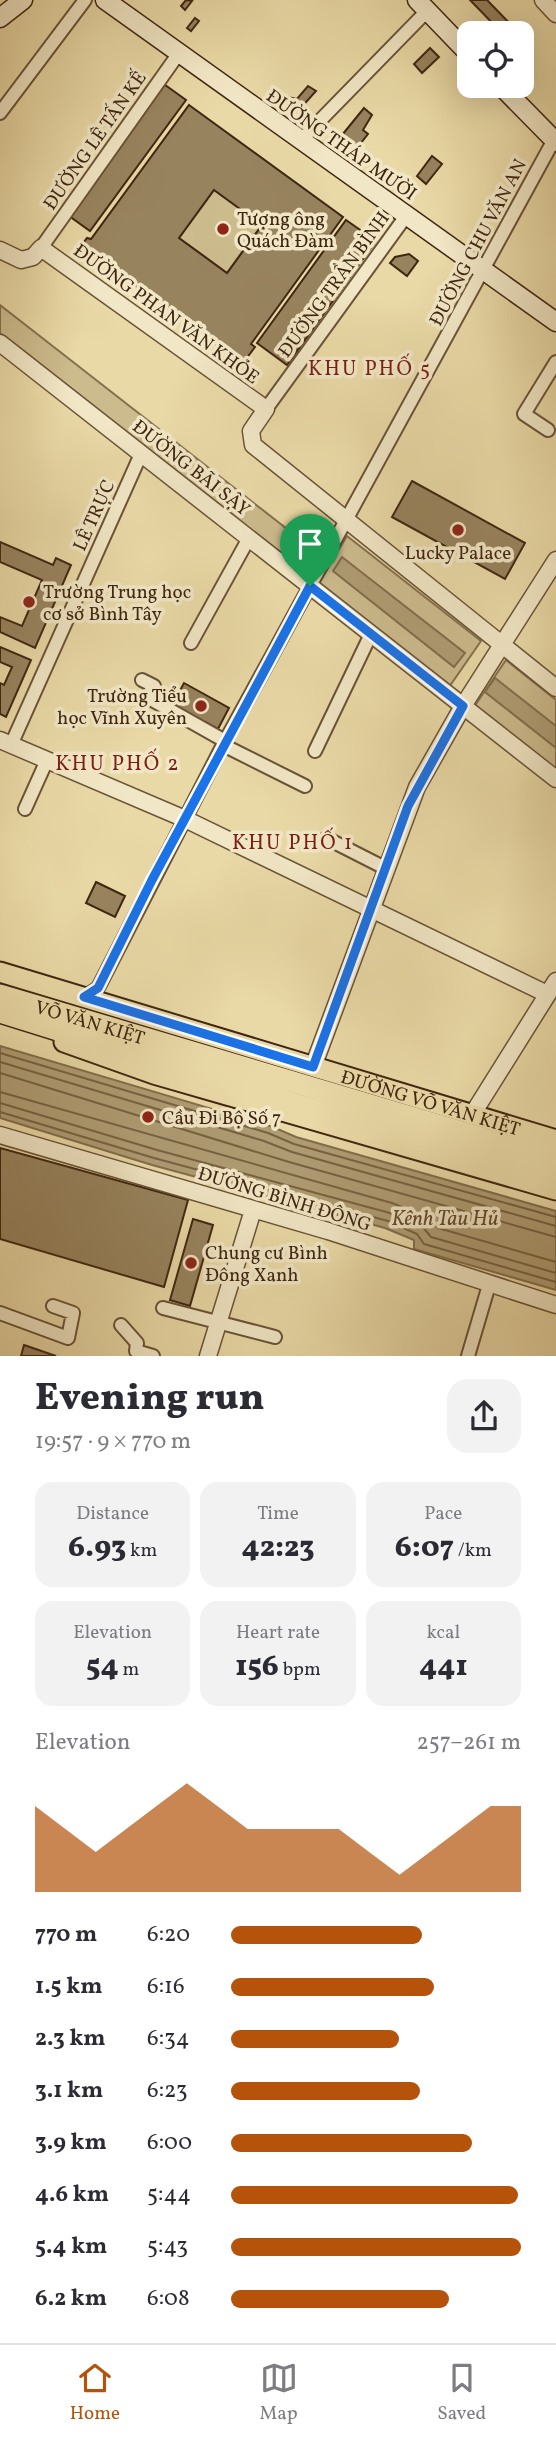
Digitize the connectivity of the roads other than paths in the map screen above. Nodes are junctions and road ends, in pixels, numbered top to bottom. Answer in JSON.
{"nodes":[{"id":1,"x":23,"y":0,"type":"edge"},
{"id":2,"x":85,"y":0,"type":"edge"},
{"id":3,"x":105,"y":0,"type":"edge"},
{"id":4,"x":543,"y":0,"type":"edge"},
{"id":5,"x":422,"y":6,"type":"edge"},
{"id":6,"x":556,"y":14,"type":"edge"},
{"id":7,"x":0,"y":18,"type":"edge"},
{"id":8,"x":457,"y":42,"type":"edge"},
{"id":9,"x":178,"y":53,"type":"junction"},
{"id":10,"x":513,"y":98,"type":"edge"},
{"id":11,"x":0,"y":113,"type":"edge"},
{"id":12,"x":555,"y":139,"type":"edge"},
{"id":13,"x":300,"y":141,"type":"junction"},
{"id":14,"x":406,"y":216,"type":"junction"},
{"id":15,"x":41,"y":248,"type":"junction"},
{"id":16,"x":0,"y":250,"type":"edge"},
{"id":17,"x":485,"y":271,"type":"junction"},
{"id":18,"x":556,"y":322,"type":"edge"},
{"id":19,"x":0,"y":343,"type":"edge"},
{"id":20,"x":556,"y":362,"type":"edge"},
{"id":21,"x":266,"y":409,"type":"junction"},
{"id":22,"x":548,"y":430,"type":"dead end"},
{"id":23,"x":141,"y":454,"type":"junction"},
{"id":24,"x":346,"y":520,"type":"junction"},
{"id":25,"x":249,"y":538,"type":"junction"},
{"id":26,"x":556,"y":560,"type":"edge"},
{"id":27,"x":310,"y":586,"type":"junction"},
{"id":28,"x":371,"y":634,"type":"junction"},
{"id":29,"x":191,"y":643,"type":"dead end"},
{"id":30,"x":502,"y":645,"type":"junction"},
{"id":31,"x":142,"y":680,"type":"dead end"},
{"id":32,"x":556,"y":688,"type":"edge"},
{"id":33,"x":463,"y":706,"type":"junction"},
{"id":34,"x":6,"y":742,"type":"edge"},
{"id":35,"x":224,"y":743,"type":"junction"},
{"id":36,"x":316,"y":751,"type":"dead end"},
{"id":37,"x":47,"y":760,"type":"junction"},
{"id":38,"x":556,"y":779,"type":"edge"},
{"id":39,"x":305,"y":786,"type":"dead end"},
{"id":40,"x":25,"y":809,"type":"dead end"},
{"id":41,"x":185,"y":819,"type":"junction"},
{"id":42,"x":326,"y":838,"type":"dead end"},
{"id":43,"x":385,"y":868,"type":"junction"},
{"id":44,"x":371,"y":908,"type":"junction"},
{"id":45,"x":0,"y":972,"type":"edge"},
{"id":46,"x":553,"y":986,"type":"edge"},
{"id":47,"x":0,"y":995,"type":"edge"},
{"id":48,"x":95,"y":996,"type":"junction"},
{"id":49,"x":0,"y":1012,"type":"edge"},
{"id":50,"x":0,"y":1023,"type":"edge"},
{"id":51,"x":177,"y":1064,"type":"junction"},
{"id":52,"x":313,"y":1067,"type":"junction"},
{"id":53,"x":472,"y":1115,"type":"junction"},
{"id":54,"x":0,"y":1135,"type":"edge"},
{"id":55,"x":556,"y":1140,"type":"edge"},
{"id":56,"x":556,"y":1160,"type":"edge"},
{"id":57,"x":556,"y":1178,"type":"edge"},
{"id":58,"x":556,"y":1190,"type":"edge"},
{"id":59,"x":253,"y":1210,"type":"junction"},
{"id":60,"x":489,"y":1284,"type":"junction"},
{"id":61,"x":556,"y":1305,"type":"edge"},
{"id":62,"x":53,"y":1306,"type":"dead end"},
{"id":63,"x":163,"y":1308,"type":"dead end"},
{"id":64,"x":0,"y":1313,"type":"edge"},
{"id":65,"x":219,"y":1322,"type":"junction"},
{"id":66,"x":121,"y":1325,"type":"dead end"},
{"id":67,"x":275,"y":1337,"type":"dead end"},
{"id":68,"x":153,"y":1356,"type":"edge"},
{"id":69,"x":208,"y":1356,"type":"edge"},
{"id":70,"x":468,"y":1356,"type":"edge"}],
"edges":[{"from":1,"to":7,"type":"main road"},
{"from":2,"to":11,"type":"street"},
{"from":3,"to":9,"type":"main road","name":"ĐƯỜNG THÁP MƯỜI"},
{"from":4,"to":6,"type":"street"},
{"from":5,"to":8,"type":"main road"},
{"from":5,"to":13,"type":"street"},
{"from":9,"to":13,"type":"main road","name":"ĐƯỜNG THÁP MƯỜI"},
{"from":9,"to":15,"type":"street","name":"ĐƯỜNG LÊ TẤN KẾ"},
{"from":10,"to":12,"type":"main road"},
{"from":12,"to":17,"type":"street","name":"ĐƯỜNG CHU VĂN AN"},
{"from":13,"to":14,"type":"main road","name":"ĐƯỜNG THÁP MƯỜI"},
{"from":14,"to":17,"type":"main road","name":"ĐƯỜNG THÁP MƯỜI"},
{"from":14,"to":21,"type":"street","name":"ĐƯỜNG TRẦN BÌNH"},
{"from":15,"to":16,"type":"street"},
{"from":15,"to":21,"type":"street","name":"ĐƯỜNG PHAN VĂN KHỎE"},
{"from":17,"to":18,"type":"main road","name":"ĐƯỜNG THÁP MƯỜI"},
{"from":17,"to":24,"type":"street","name":"ĐƯỜNG CHU VĂN AN"},
{"from":19,"to":23,"type":"street","name":"ĐƯỜNG BÃI SẬY"},
{"from":20,"to":22,"type":"street"},
{"from":21,"to":24,"type":"street","name":"ĐƯỜNG PHAN VĂN KHỎE"},
{"from":23,"to":25,"type":"street","name":"ĐƯỜNG BÃI SẬY"},
{"from":23,"to":34,"type":"street","name":"LÊ TRỰC"},
{"from":24,"to":27,"type":"street","name":"ĐƯỜNG CHU VĂN AN"},
{"from":24,"to":30,"type":"street","name":"ĐƯỜNG PHAN VĂN KHỎE"},
{"from":25,"to":27,"type":"street","name":"ĐƯỜNG BÃI SẬY"},
{"from":25,"to":29,"type":"street"},
{"from":26,"to":30,"type":"street"},
{"from":27,"to":28,"type":"street","name":"ĐƯỜNG BÃI SẬY"},
{"from":27,"to":35,"type":"street","name":"ĐƯỜNG CHU VĂN AN"},
{"from":28,"to":33,"type":"street","name":"ĐƯỜNG BÃI SẬY"},
{"from":28,"to":36,"type":"street"},
{"from":30,"to":32,"type":"street","name":"ĐƯỜNG PHAN VĂN KHỎE"},
{"from":30,"to":33,"type":"street"},
{"from":31,"to":35,"type":"street"},
{"from":33,"to":38,"type":"street","name":"ĐƯỜNG BÃI SẬY"},
{"from":33,"to":43,"type":"street"},
{"from":34,"to":37,"type":"street"},
{"from":35,"to":39,"type":"street"},
{"from":35,"to":41,"type":"street","name":"ĐƯỜNG CHU VĂN AN"},
{"from":37,"to":40,"type":"street"},
{"from":37,"to":41,"type":"street"},
{"from":41,"to":44,"type":"street"},
{"from":41,"to":48,"type":"street","name":"ĐƯỜNG CHU VĂN AN"},
{"from":42,"to":43,"type":"street"},
{"from":43,"to":44,"type":"street"},
{"from":44,"to":46,"type":"street"},
{"from":44,"to":52,"type":"street"},
{"from":45,"to":48,"type":"main road","name":"VÕ VĂN KIỆT"},
{"from":46,"to":53,"type":"street"},
{"from":47,"to":51,"type":"highway","name":"VÕ VĂN KIỆT"},
{"from":48,"to":52,"type":"main road","name":"ĐƯỜNG VÕ VĂN KIỆT"},
{"from":49,"to":51,"type":"highway","name":"VÕ VĂN KIỆT"},
{"from":50,"to":51,"type":"main road","name":"VÕ VĂN KIỆT"},
{"from":51,"to":56,"type":"highway","name":"ĐƯỜNG VÕ VĂN KIỆT"},
{"from":51,"to":57,"type":"highway","name":"ĐƯỜNG VÕ VĂN KIỆT"},
{"from":51,"to":58,"type":"main road"},
{"from":52,"to":53,"type":"main road","name":"ĐƯỜNG VÕ VĂN KIỆT"},
{"from":53,"to":55,"type":"main road","name":"ĐƯỜNG VÕ VĂN KIỆT"},
{"from":54,"to":59,"type":"street","name":"ĐƯỜNG BÌNH ĐÔNG"},
{"from":59,"to":60,"type":"street","name":"ĐƯỜNG BÌNH ĐÔNG"},
{"from":59,"to":65,"type":"street"},
{"from":60,"to":61,"type":"street","name":"ĐƯỜNG BÌNH ĐÔNG"},
{"from":60,"to":70,"type":"street"},
{"from":62,"to":64,"type":"street"},
{"from":63,"to":65,"type":"street"},
{"from":65,"to":67,"type":"street"},
{"from":65,"to":69,"type":"street"},
{"from":66,"to":68,"type":"street"}]}
